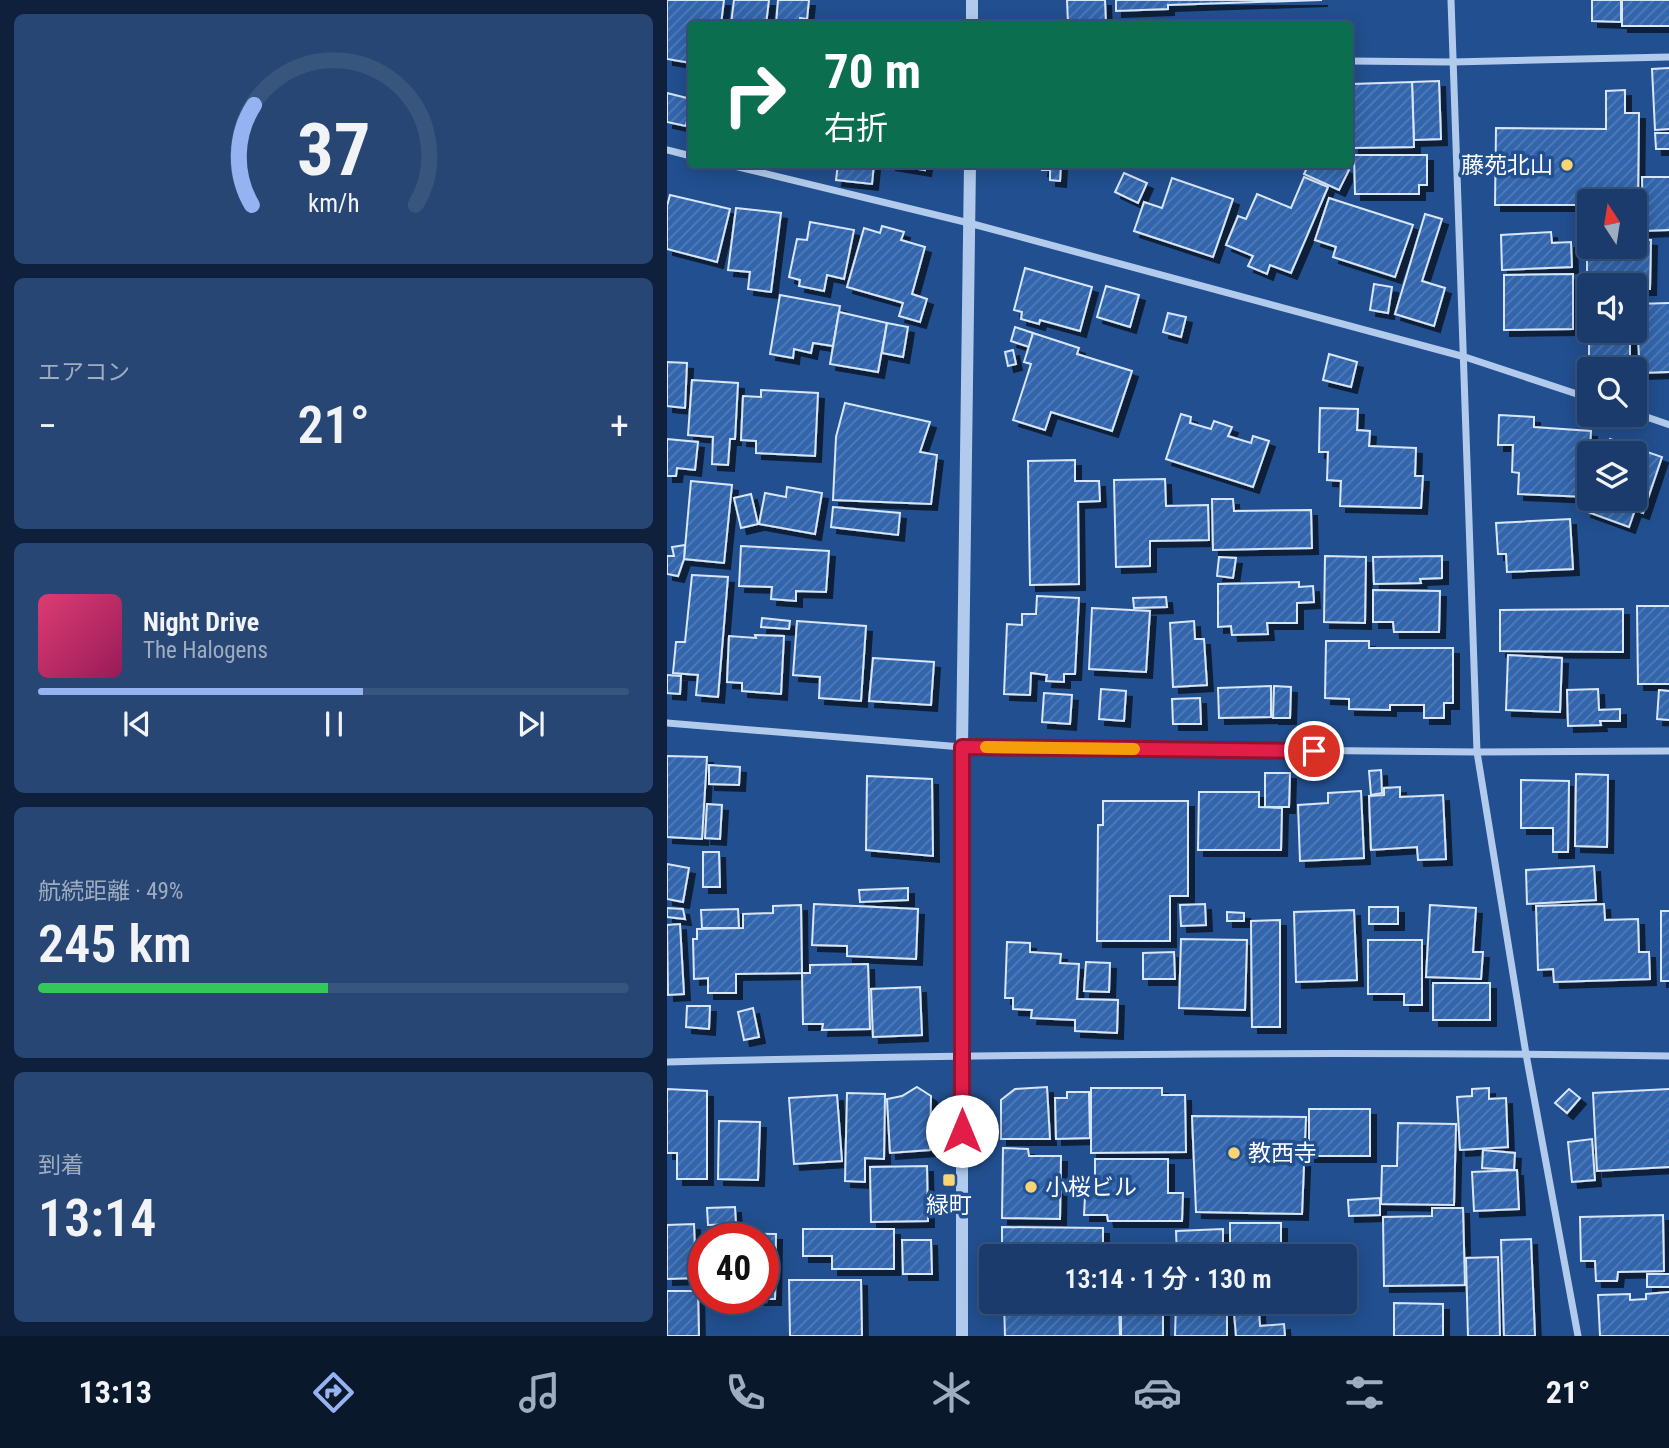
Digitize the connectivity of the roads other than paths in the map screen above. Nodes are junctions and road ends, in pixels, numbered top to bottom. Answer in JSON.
{"nodes":[{"id":1,"x":972,"y":0,"type":"edge"},
{"id":2,"x":1451,"y":0,"type":"edge"},
{"id":3,"x":972,"y":21,"type":"edge"},
{"id":4,"x":1669,"y":58,"type":"edge"},
{"id":5,"x":1353,"y":61,"type":"edge"},
{"id":6,"x":1452,"y":62,"type":"junction"},
{"id":7,"x":667,"y":150,"type":"edge"},
{"id":8,"x":688,"y":155,"type":"edge"},
{"id":9,"x":742,"y":168,"type":"edge"},
{"id":10,"x":970,"y":168,"type":"edge"},
{"id":11,"x":969,"y":223,"type":"junction"},
{"id":12,"x":1465,"y":357,"type":"junction"},
{"id":13,"x":1577,"y":394,"type":"edge"},
{"id":14,"x":1647,"y":417,"type":"edge"},
{"id":15,"x":1669,"y":425,"type":"edge"},
{"id":16,"x":667,"y":723,"type":"edge"},
{"id":17,"x":962,"y":747,"type":"junction"},
{"id":18,"x":1669,"y":751,"type":"edge"},
{"id":19,"x":1477,"y":752,"type":"junction"},
{"id":20,"x":1526,"y":1054,"type":"junction"},
{"id":21,"x":962,"y":1055,"type":"junction"},
{"id":22,"x":1669,"y":1056,"type":"edge"},
{"id":23,"x":667,"y":1062,"type":"edge"},
{"id":24,"x":962,"y":1336,"type":"edge"},
{"id":25,"x":1578,"y":1336,"type":"edge"}],
"edges":[{"from":1,"to":3,"type":"street"},
{"from":2,"to":6,"type":"street"},
{"from":4,"to":6,"type":"street"},
{"from":5,"to":6,"type":"street"},
{"from":6,"to":12,"type":"street"},
{"from":7,"to":8,"type":"street"},
{"from":9,"to":11,"type":"street"},
{"from":10,"to":11,"type":"street"},
{"from":11,"to":12,"type":"street"},
{"from":11,"to":17,"type":"street"},
{"from":12,"to":13,"type":"street"},
{"from":12,"to":19,"type":"street"},
{"from":14,"to":15,"type":"street"},
{"from":16,"to":17,"type":"street"},
{"from":17,"to":19,"type":"street"},
{"from":17,"to":21,"type":"street"},
{"from":18,"to":19,"type":"street"},
{"from":19,"to":20,"type":"street"},
{"from":20,"to":21,"type":"street"},
{"from":20,"to":22,"type":"street"},
{"from":20,"to":25,"type":"street"},
{"from":21,"to":23,"type":"street"},
{"from":21,"to":24,"type":"street"}]}
